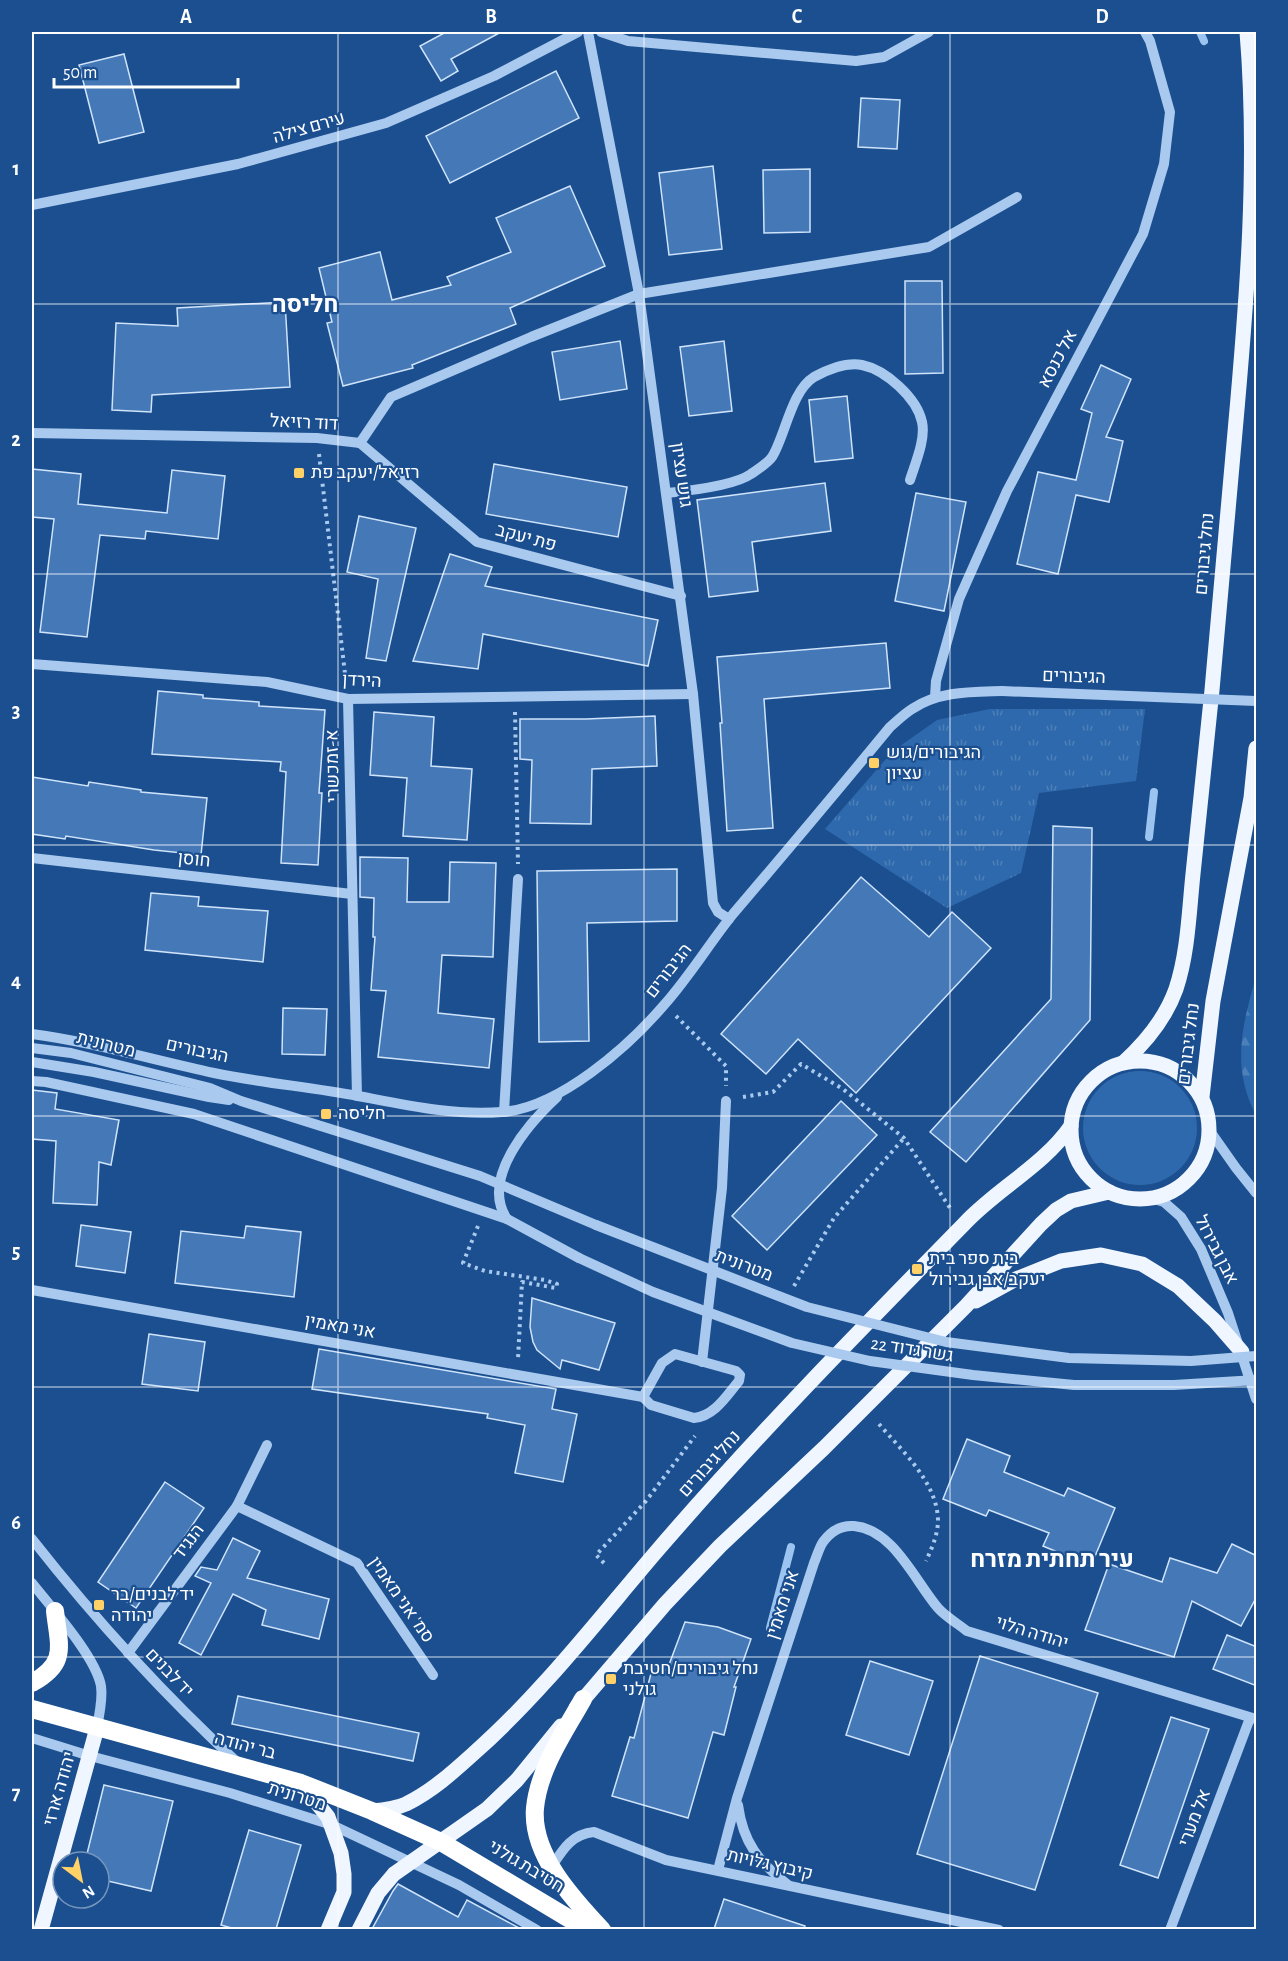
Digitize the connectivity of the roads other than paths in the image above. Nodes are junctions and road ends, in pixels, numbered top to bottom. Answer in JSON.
{"nodes":[{"id":1,"x":578,"y":32,"type":"edge"},
{"id":2,"x":588,"y":32,"type":"edge"},
{"id":3,"x":601,"y":32,"type":"edge"},
{"id":4,"x":929,"y":32,"type":"edge"},
{"id":5,"x":1145,"y":32,"type":"edge"},
{"id":6,"x":1247,"y":32,"type":"edge"},
{"id":7,"x":1017,"y":197,"type":"dead end"},
{"id":8,"x":32,"y":205,"type":"edge"},
{"id":9,"x":639,"y":294,"type":"junction"},
{"id":10,"x":32,"y":433,"type":"edge"},
{"id":11,"x":360,"y":443,"type":"junction"},
{"id":12,"x":910,"y":480,"type":"dead end"},
{"id":13,"x":667,"y":493,"type":"junction"},
{"id":14,"x":681,"y":596,"type":"junction"},
{"id":15,"x":32,"y":664,"type":"edge"},
{"id":16,"x":693,"y":694,"type":"junction"},
{"id":17,"x":935,"y":697,"type":"junction"},
{"id":18,"x":348,"y":699,"type":"junction"},
{"id":19,"x":1257,"y":701,"type":"edge"},
{"id":20,"x":1257,"y":748,"type":"edge"},
{"id":21,"x":32,"y":858,"type":"edge"},
{"id":22,"x":518,"y":879,"type":"road end"},
{"id":23,"x":352,"y":894,"type":"junction"},
{"id":24,"x":729,"y":919,"type":"junction"},
{"id":25,"x":32,"y":1034,"type":"edge"},
{"id":26,"x":32,"y":1048,"type":"edge"},
{"id":27,"x":32,"y":1062,"type":"edge"},
{"id":28,"x":1124,"y":1062,"type":"junction"},
{"id":29,"x":32,"y":1081,"type":"edge"},
{"id":30,"x":564,"y":1091,"type":"junction"},
{"id":31,"x":357,"y":1096,"type":"junction"},
{"id":32,"x":1202,"y":1097,"type":"junction"},
{"id":33,"x":241,"y":1101,"type":"junction"},
{"id":34,"x":726,"y":1101,"type":"road end"},
{"id":35,"x":504,"y":1112,"type":"junction"},
{"id":36,"x":1071,"y":1126,"type":"junction"},
{"id":37,"x":1210,"y":1131,"type":"junction"},
{"id":38,"x":498,"y":1184,"type":"junction"},
{"id":39,"x":1109,"y":1192,"type":"junction"},
{"id":40,"x":1257,"y":1193,"type":"edge"},
{"id":41,"x":1151,"y":1198,"type":"junction"},
{"id":42,"x":507,"y":1219,"type":"junction"},
{"id":43,"x":32,"y":1290,"type":"edge"},
{"id":44,"x":966,"y":1306,"type":"junction"},
{"id":45,"x":1249,"y":1354,"type":"edge"},
{"id":46,"x":702,"y":1362,"type":"junction"},
{"id":47,"x":1257,"y":1380,"type":"edge"},
{"id":48,"x":643,"y":1397,"type":"junction"},
{"id":49,"x":1257,"y":1399,"type":"edge"},
{"id":50,"x":267,"y":1445,"type":"dead end"},
{"id":51,"x":237,"y":1506,"type":"junction"},
{"id":52,"x":835,"y":1529,"type":"joint"},
{"id":53,"x":32,"y":1539,"type":"edge"},
{"id":54,"x":32,"y":1583,"type":"edge"},
{"id":55,"x":55,"y":1611,"type":"junction"},
{"id":56,"x":128,"y":1653,"type":"junction"},
{"id":57,"x":433,"y":1675,"type":"dead end"},
{"id":58,"x":32,"y":1683,"type":"edge"},
{"id":59,"x":583,"y":1699,"type":"junction"},
{"id":60,"x":32,"y":1709,"type":"edge"},
{"id":61,"x":1253,"y":1718,"type":"edge"},
{"id":62,"x":97,"y":1728,"type":"junction"},
{"id":63,"x":32,"y":1738,"type":"edge"},
{"id":64,"x":90,"y":1756,"type":"junction"},
{"id":65,"x":243,"y":1768,"type":"junction"},
{"id":66,"x":301,"y":1783,"type":"junction"},
{"id":67,"x":737,"y":1798,"type":"junction"},
{"id":68,"x":372,"y":1811,"type":"junction"},
{"id":69,"x":332,"y":1825,"type":"junction"},
{"id":70,"x":441,"y":1842,"type":"junction"},
{"id":71,"x":411,"y":1861,"type":"junction"},
{"id":72,"x":552,"y":1866,"type":"junction"},
{"id":73,"x":718,"y":1870,"type":"junction"},
{"id":74,"x":791,"y":1887,"type":"junction"},
{"id":75,"x":41,"y":1929,"type":"edge"},
{"id":76,"x":328,"y":1929,"type":"edge"},
{"id":77,"x":358,"y":1929,"type":"edge"},
{"id":78,"x":537,"y":1929,"type":"edge"},
{"id":79,"x":588,"y":1929,"type":"edge"},
{"id":80,"x":602,"y":1929,"type":"edge"},
{"id":81,"x":999,"y":1929,"type":"edge"},
{"id":82,"x":1170,"y":1929,"type":"edge"}],
"edges":[{"from":1,"to":8,"type":"street","name":"עירם צילה"},
{"from":2,"to":9,"type":"street","name":"גוש עציון"},
{"from":3,"to":4,"type":"street"},
{"from":5,"to":17,"type":"street","name":"אל כנסא"},
{"from":6,"to":28,"type":"main road","name":"נחל גיבורים"},
{"from":7,"to":9,"type":"street","name":"דוד רזיאל"},
{"from":9,"to":11,"type":"street","name":"דוד רזיאל"},
{"from":9,"to":13,"type":"street","name":"גוש עציון"},
{"from":10,"to":11,"type":"street","name":"דוד רזיאל"},
{"from":11,"to":14,"type":"street","name":"פת יעקב"},
{"from":12,"to":13,"type":"street"},
{"from":13,"to":14,"type":"street","name":"גוש עציון"},
{"from":14,"to":16,"type":"street","name":"גוש עציון"},
{"from":15,"to":18,"type":"street","name":"הירדן"},
{"from":16,"to":18,"type":"street","name":"הירדן"},
{"from":16,"to":24,"type":"street","name":"גוש עציון"},
{"from":17,"to":19,"type":"street","name":"הגיבורים","bridge":true},
{"from":17,"to":24,"type":"street","name":"הגיבורים"},
{"from":18,"to":23,"type":"street","name":"א-זמכשרי"},
{"from":20,"to":32,"type":"main road","name":"נחל גיבורים"},
{"from":21,"to":23,"type":"street","name":"חוסן"},
{"from":22,"to":35,"type":"street"},
{"from":23,"to":31,"type":"street","name":"א-זמכשרי"},
{"from":24,"to":30,"type":"street","name":"הגיבורים"},
{"from":25,"to":31,"type":"street","name":"הגיבורים"},
{"from":26,"to":33,"type":"street","name":"מטרונית"},
{"from":27,"to":33,"type":"street","name":"מטרונית"},
{"from":28,"to":32,"type":"main road"},
{"from":28,"to":36,"type":"main road"},
{"from":29,"to":42,"type":"street"},
{"from":30,"to":35,"type":"street","name":"הגיבורים"},
{"from":30,"to":38,"type":"street"},
{"from":31,"to":35,"type":"street","name":"הגיבורים"},
{"from":32,"to":37,"type":"main road"},
{"from":33,"to":38,"type":"street","name":"מטרונית"},
{"from":34,"to":46,"type":"street"},
{"from":36,"to":39,"type":"main road"},
{"from":36,"to":68,"type":"main road","name":"נחל גיבורים"},
{"from":37,"to":40,"type":"street"},
{"from":37,"to":41,"type":"main road"},
{"from":38,"to":42,"type":"street"},
{"from":38,"to":45,"type":"street","name":"מטרונית","bridge":true},
{"from":39,"to":41,"type":"main road"},
{"from":39,"to":44,"type":"main road"},
{"from":41,"to":45,"type":"street","name":"אבן גבירול"},
{"from":42,"to":47,"type":"street","name":"גשר גדוד 22","bridge":true},
{"from":43,"to":48,"type":"street","name":"אני מאמין"},
{"from":44,"to":45,"type":"main road"},
{"from":44,"to":59,"type":"main road"},
{"from":45,"to":49,"type":"street","name":"אבן גבירול"},
{"from":46,"to":48,"type":"street"},
{"from":46,"to":48,"type":"street","name":"אני מאמין"},
{"from":50,"to":51,"type":"street","name":"הנגיד"},
{"from":51,"to":56,"type":"street","name":"הנגיד"},
{"from":51,"to":57,"type":"street","name":"סמ' אני מאמין"},
{"from":52,"to":61,"type":"street","name":"יהודה הלוי"},
{"from":52,"to":67,"type":"street","name":"אני מאמין"},
{"from":53,"to":56,"type":"street","name":"יד לבנים"},
{"from":54,"to":55,"type":"street"},
{"from":55,"to":58,"type":"highway"},
{"from":55,"to":62,"type":"street"},
{"from":56,"to":65,"type":"street","name":"יד לבנים"},
{"from":59,"to":70,"type":"main road"},
{"from":59,"to":72,"type":"highway"},
{"from":60,"to":62,"type":"highway","name":"בר יהודה"},
{"from":61,"to":82,"type":"street","name":"אל מערי"},
{"from":62,"to":64,"type":"main road","name":"יהודה ארזי"},
{"from":62,"to":65,"type":"highway","name":"בר יהודה"},
{"from":63,"to":64,"type":"street","name":"מטרונית"},
{"from":64,"to":69,"type":"street","name":"מטרונית"},
{"from":64,"to":75,"type":"main road","name":"יהודה ארזי"},
{"from":65,"to":66,"type":"highway","name":"בר יהודה"},
{"from":66,"to":68,"type":"highway","name":"בר יהודה"},
{"from":66,"to":69,"type":"main road"},
{"from":67,"to":73,"type":"street","name":"אני מאמין"},
{"from":67,"to":74,"type":"street","name":"אני מאמין"},
{"from":68,"to":70,"type":"highway","name":"בר יהודה"},
{"from":69,"to":71,"type":"street","name":"מטרונית"},
{"from":69,"to":76,"type":"main road"},
{"from":70,"to":71,"type":"main road"},
{"from":70,"to":79,"type":"highway","name":"חטיבת גולני"},
{"from":71,"to":77,"type":"main road"},
{"from":71,"to":78,"type":"street","name":"מטרונית"},
{"from":72,"to":73,"type":"street","name":"קיבוץ גלויות"},
{"from":72,"to":80,"type":"highway"},
{"from":73,"to":74,"type":"street","name":"קיבוץ גלויות"},
{"from":74,"to":81,"type":"street","name":"קיבוץ גלויות"}]}
